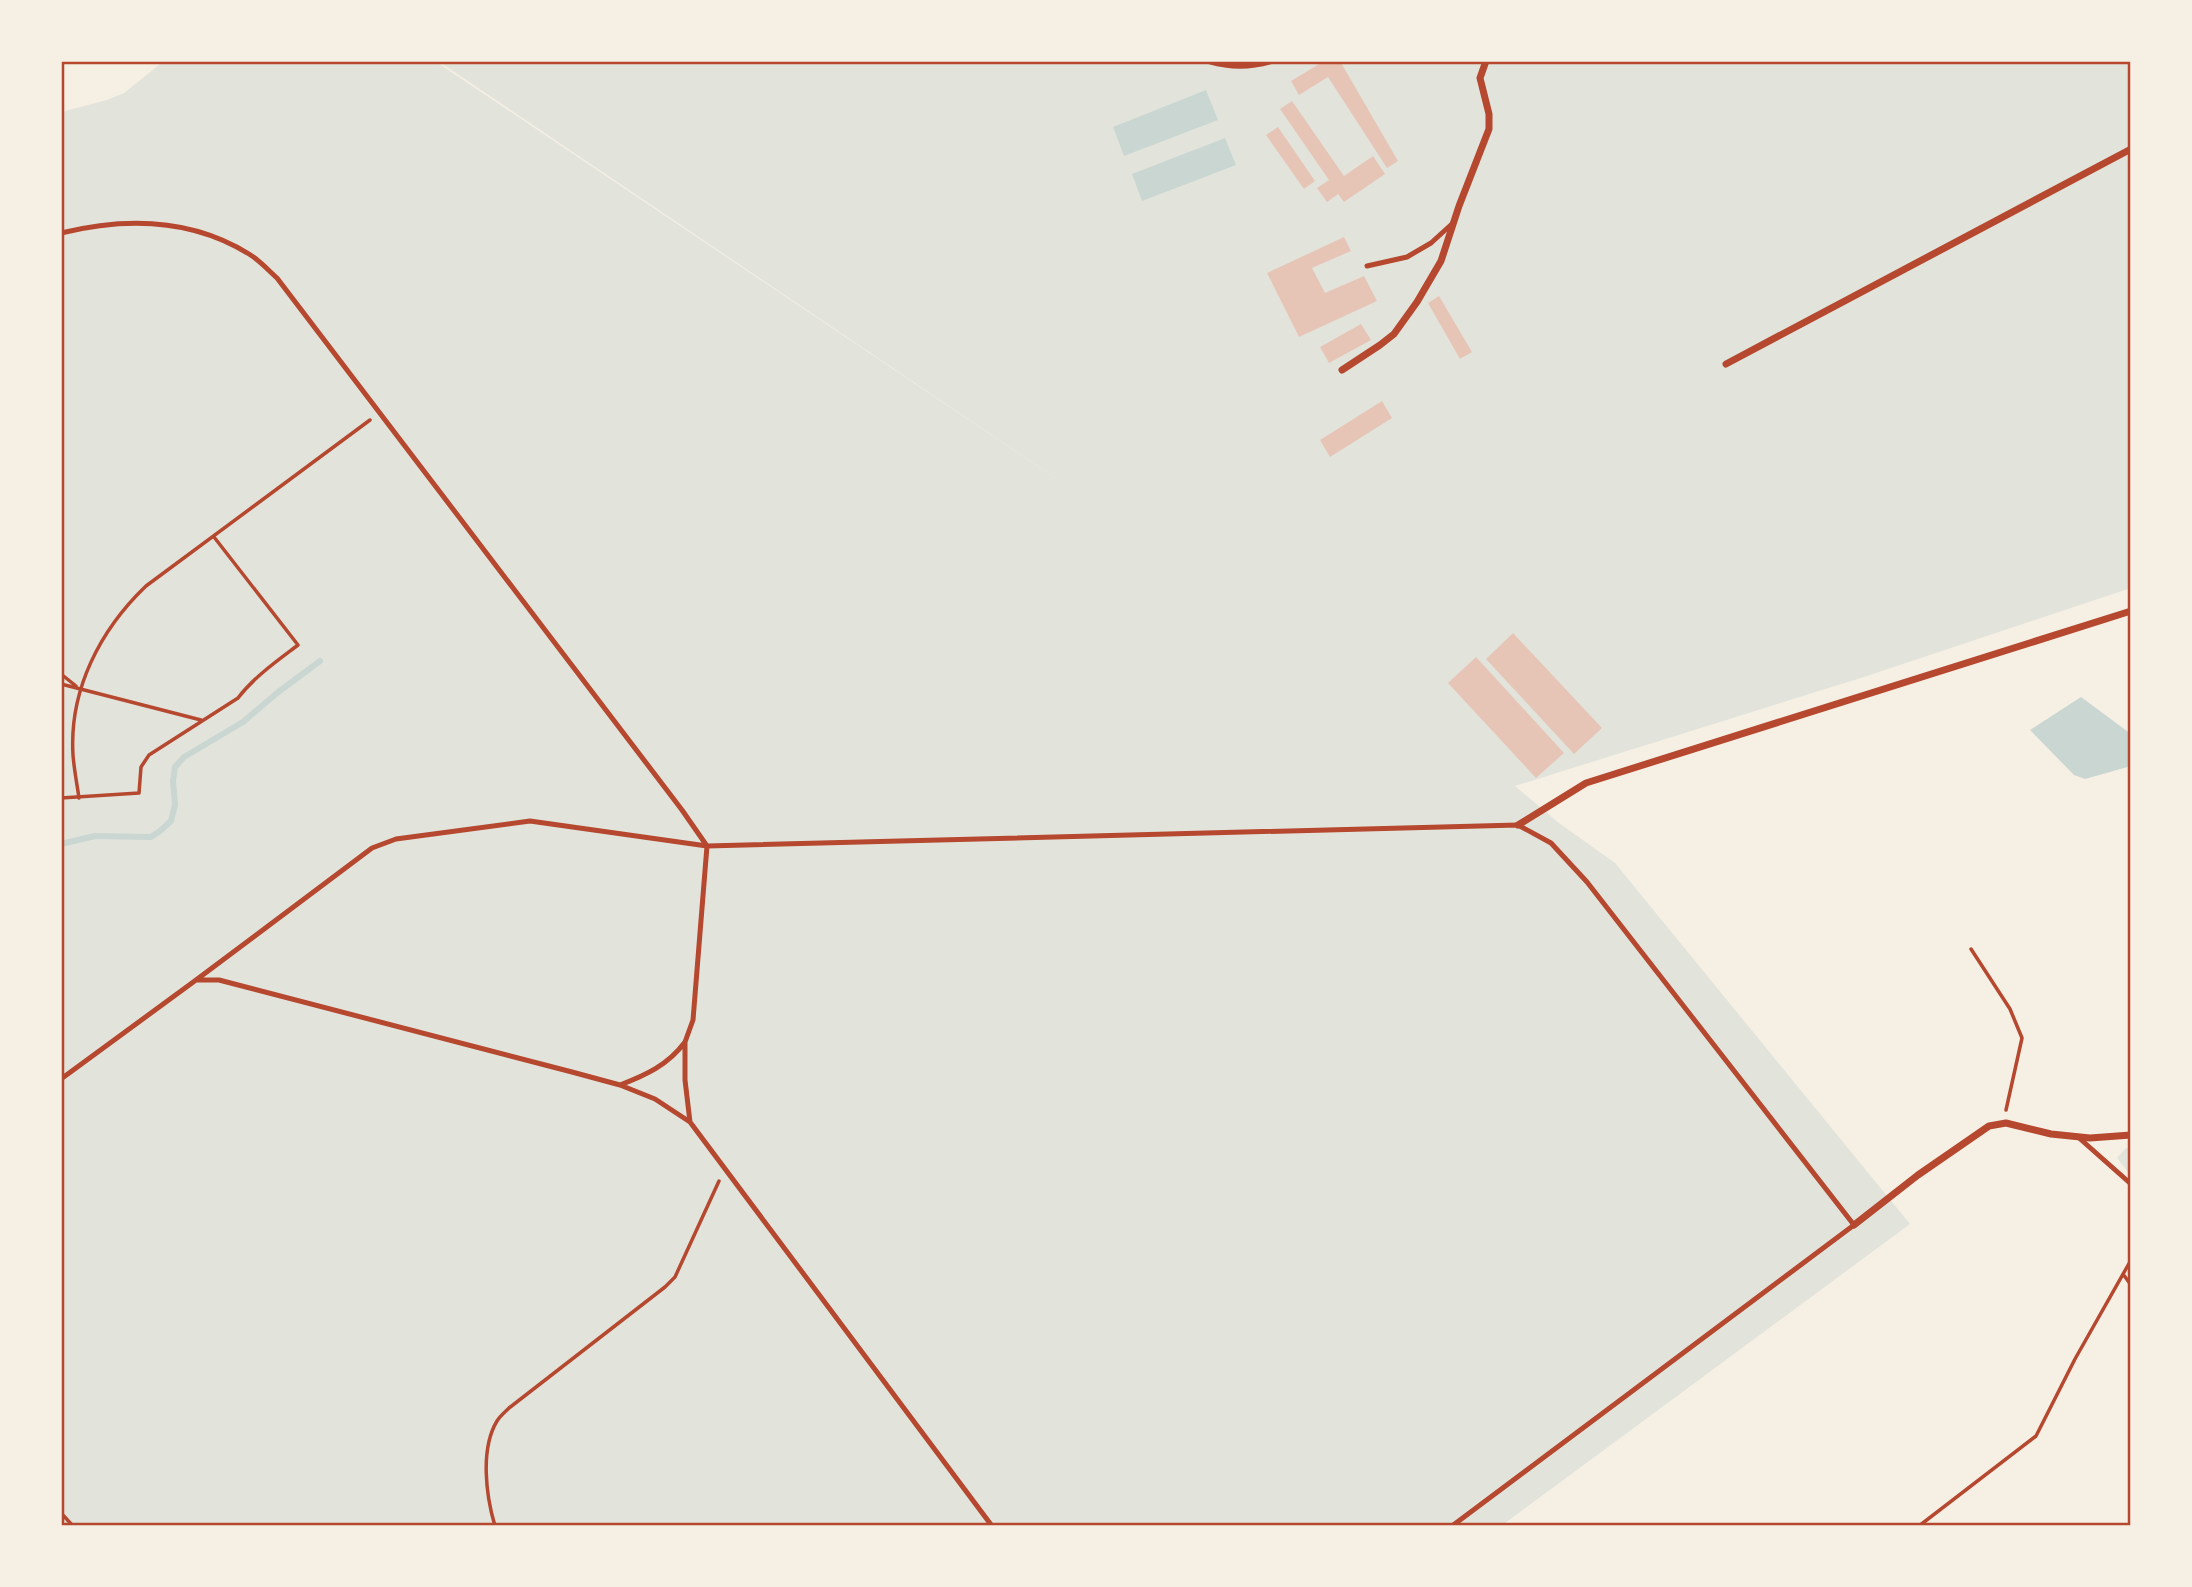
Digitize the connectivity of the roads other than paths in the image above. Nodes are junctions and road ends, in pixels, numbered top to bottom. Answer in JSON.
{"nodes":[{"id":1,"x":1210,"y":61,"type":"edge"},
{"id":2,"x":1270,"y":61,"type":"edge"},
{"id":3,"x":1486,"y":61,"type":"edge"},
{"id":4,"x":2131,"y":149,"type":"edge"},
{"id":5,"x":1453,"y":223,"type":"junction"},
{"id":6,"x":61,"y":233,"type":"edge"},
{"id":7,"x":1367,"y":266,"type":"dead end"},
{"id":8,"x":1726,"y":364,"type":"dead end"},
{"id":9,"x":1342,"y":370,"type":"dead end"},
{"id":10,"x":2131,"y":611,"type":"edge"},
{"id":11,"x":1518,"y":825,"type":"junction"},
{"id":12,"x":707,"y":846,"type":"junction"},
{"id":13,"x":196,"y":980,"type":"junction"},
{"id":14,"x":685,"y":1042,"type":"junction"},
{"id":15,"x":61,"y":1079,"type":"edge"},
{"id":16,"x":620,"y":1086,"type":"junction"},
{"id":17,"x":690,"y":1122,"type":"junction"},
{"id":18,"x":2131,"y":1135,"type":"edge"},
{"id":19,"x":2077,"y":1136,"type":"junction"},
{"id":20,"x":2131,"y":1184,"type":"edge"},
{"id":21,"x":1854,"y":1225,"type":"junction"},
{"id":22,"x":992,"y":1526,"type":"edge"},
{"id":23,"x":1452,"y":1526,"type":"edge"}],
"edges":[{"from":1,"to":2,"type":"street"},
{"from":3,"to":5,"type":"street"},
{"from":4,"to":8,"type":"street"},
{"from":5,"to":7,"type":"lane"},
{"from":5,"to":9,"type":"street"},
{"from":6,"to":12,"type":"lane"},
{"from":10,"to":11,"type":"street"},
{"from":11,"to":12,"type":"lane"},
{"from":11,"to":21,"type":"lane"},
{"from":12,"to":13,"type":"lane"},
{"from":12,"to":14,"type":"lane"},
{"from":13,"to":15,"type":"lane"},
{"from":13,"to":16,"type":"lane"},
{"from":14,"to":16,"type":"lane"},
{"from":14,"to":17,"type":"lane"},
{"from":16,"to":17,"type":"lane"},
{"from":17,"to":22,"type":"lane"},
{"from":18,"to":19,"type":"street"},
{"from":19,"to":20,"type":"lane"},
{"from":19,"to":21,"type":"street"},
{"from":21,"to":23,"type":"lane"}]}
